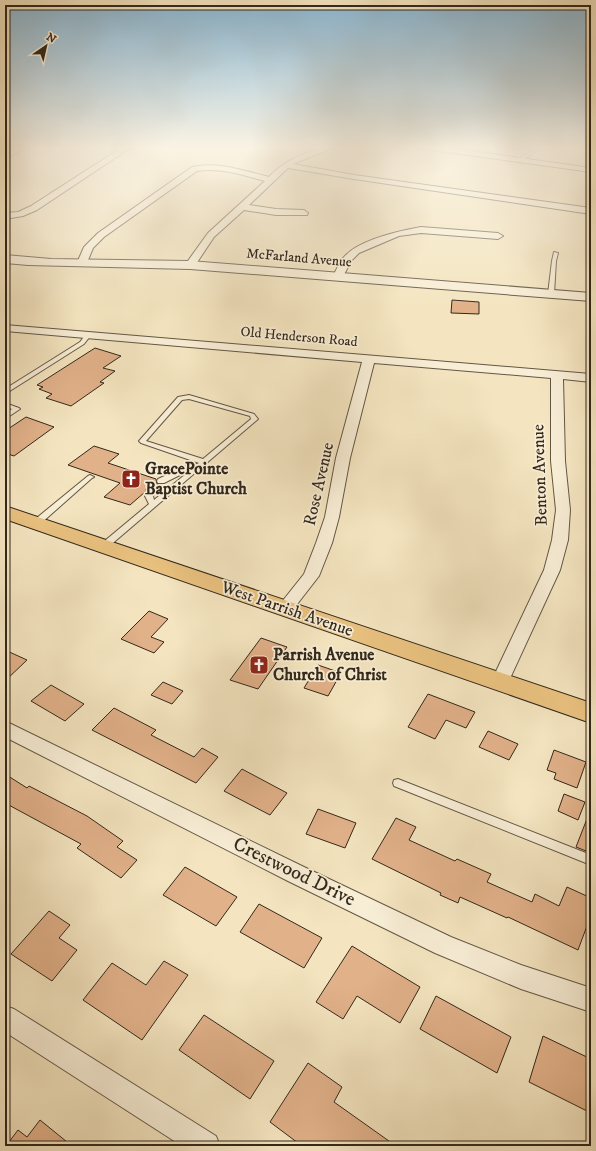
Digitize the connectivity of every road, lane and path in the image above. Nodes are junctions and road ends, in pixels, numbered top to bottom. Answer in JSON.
{"nodes":[{"id":1,"x":47,"y":200,"type":"edge"},
{"id":2,"x":151,"y":200,"type":"edge"},
{"id":3,"x":250,"y":200,"type":"edge"},
{"id":4,"x":512,"y":200,"type":"edge"},
{"id":5,"x":242,"y":207,"type":"junction"},
{"id":6,"x":591,"y":211,"type":"edge"},
{"id":7,"x":304,"y":214,"type":"dead end"},
{"id":8,"x":5,"y":216,"type":"edge"},
{"id":9,"x":498,"y":236,"type":"dead end"},
{"id":10,"x":556,"y":253,"type":"dead end"},
{"id":11,"x":5,"y":259,"type":"edge"},
{"id":12,"x":82,"y":262,"type":"junction"},
{"id":13,"x":190,"y":265,"type":"junction"},
{"id":14,"x":338,"y":276,"type":"junction"},
{"id":15,"x":551,"y":294,"type":"junction"},
{"id":16,"x":591,"y":297,"type":"edge"},
{"id":17,"x":5,"y":328,"type":"edge"},
{"id":18,"x":88,"y":335,"type":"junction"},
{"id":19,"x":369,"y":358,"type":"junction"},
{"id":20,"x":557,"y":375,"type":"junction"},
{"id":21,"x":591,"y":378,"type":"edge"},
{"id":22,"x":5,"y":392,"type":"edge"},
{"id":23,"x":5,"y":405,"type":"edge"},
{"id":24,"x":5,"y":417,"type":"edge"},
{"id":25,"x":202,"y":464,"type":"junction"},
{"id":26,"x":90,"y":477,"type":"dead end"},
{"id":27,"x":161,"y":480,"type":"dead end"},
{"id":28,"x":151,"y":489,"type":"dead end"},
{"id":29,"x":153,"y":504,"type":"junction"},
{"id":30,"x":5,"y":512,"type":"edge"},
{"id":31,"x":36,"y":522,"type":"junction"},
{"id":32,"x":104,"y":546,"type":"junction"},
{"id":33,"x":285,"y":608,"type":"junction"},
{"id":34,"x":500,"y":682,"type":"junction"},
{"id":35,"x":591,"y":713,"type":"edge"},
{"id":36,"x":5,"y":728,"type":"edge"},
{"id":37,"x":398,"y":783,"type":"dead end"},
{"id":38,"x":591,"y":860,"type":"edge"},
{"id":39,"x":591,"y":1000,"type":"edge"},
{"id":40,"x":5,"y":1018,"type":"edge"},
{"id":41,"x":206,"y":1146,"type":"edge"}],
"edges":[{"from":1,"to":8,"type":"street"},
{"from":2,"to":12,"type":"street"},
{"from":3,"to":5,"type":"street"},
{"from":4,"to":6,"type":"street"},
{"from":5,"to":7,"type":"street"},
{"from":5,"to":13,"type":"street"},
{"from":9,"to":14,"type":"street"},
{"from":10,"to":15,"type":"lane"},
{"from":11,"to":12,"type":"street","name":"McFarland Avenue"},
{"from":12,"to":13,"type":"street","name":"McFarland Avenue"},
{"from":13,"to":14,"type":"street","name":"McFarland Avenue"},
{"from":14,"to":15,"type":"street","name":"McFarland Avenue"},
{"from":15,"to":16,"type":"street","name":"McFarland Avenue"},
{"from":17,"to":18,"type":"street","name":"Old Henderson Road"},
{"from":18,"to":19,"type":"street","name":"Old Henderson Road"},
{"from":18,"to":22,"type":"lane"},
{"from":19,"to":20,"type":"street","name":"Old Henderson Road"},
{"from":19,"to":33,"type":"street","name":"Rose Avenue"},
{"from":20,"to":21,"type":"street","name":"Old Henderson Road"},
{"from":20,"to":34,"type":"street","name":"Benton Avenue"},
{"from":23,"to":24,"type":"lane"},
{"from":25,"to":25,"type":"lane"},
{"from":25,"to":27,"type":"lane"},
{"from":25,"to":29,"type":"lane"},
{"from":26,"to":31,"type":"lane"},
{"from":28,"to":29,"type":"lane"},
{"from":29,"to":32,"type":"lane"},
{"from":30,"to":31,"type":"main road","name":"West Parrish Avenue"},
{"from":31,"to":32,"type":"main road","name":"West Parrish Avenue"},
{"from":32,"to":33,"type":"main road","name":"West Parrish Avenue"},
{"from":33,"to":34,"type":"main road","name":"West Parrish Avenue"},
{"from":34,"to":35,"type":"main road","name":"West Parrish Avenue"},
{"from":36,"to":39,"type":"street","name":"Crestwood Drive"},
{"from":37,"to":38,"type":"lane"},
{"from":40,"to":41,"type":"street"}]}
